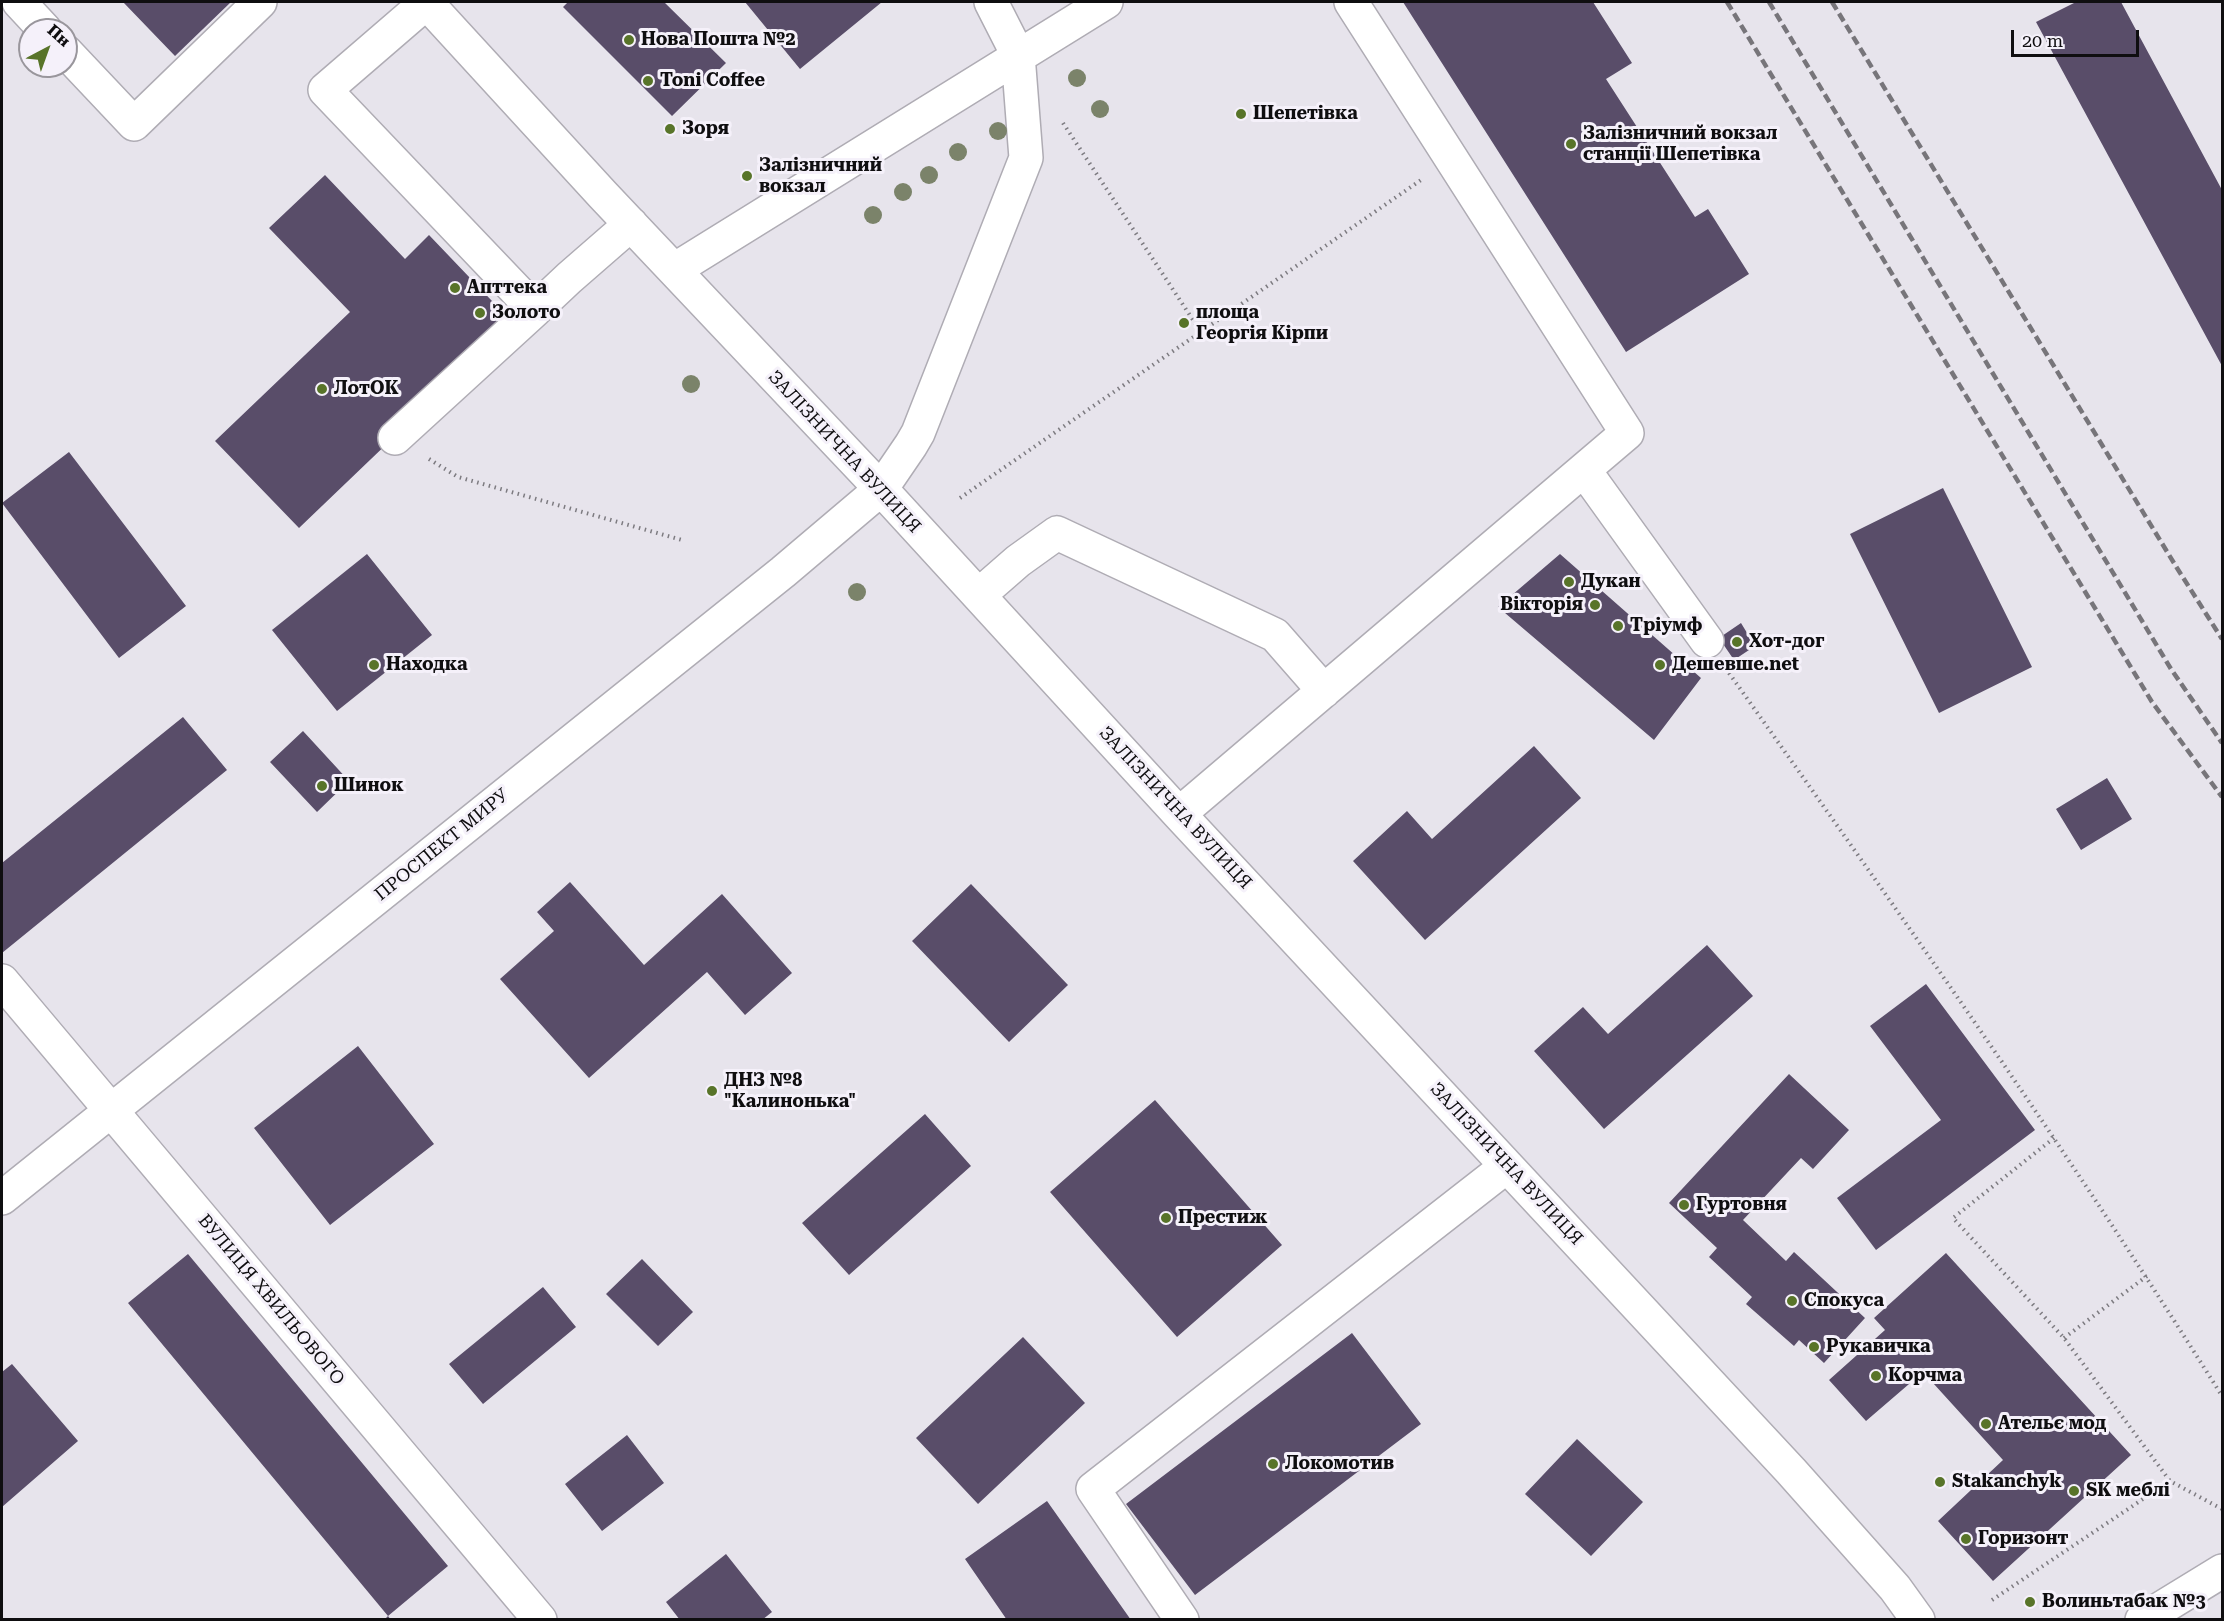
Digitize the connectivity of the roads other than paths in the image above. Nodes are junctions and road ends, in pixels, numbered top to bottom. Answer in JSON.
{"nodes":[{"id":1,"x":19,"y":2,"type":"edge"},
{"id":2,"x":260,"y":2,"type":"edge"},
{"id":3,"x":426,"y":2,"type":"edge"},
{"id":4,"x":991,"y":2,"type":"edge"},
{"id":5,"x":1106,"y":2,"type":"edge"},
{"id":6,"x":1352,"y":2,"type":"edge"},
{"id":7,"x":34,"y":18,"type":"edge"},
{"id":8,"x":1018,"y":55,"type":"junction"},
{"id":9,"x":78,"y":65,"type":"edge"},
{"id":10,"x":631,"y":224,"type":"junction"},
{"id":11,"x":674,"y":270,"type":"junction"},
{"id":12,"x":535,"y":310,"type":"junction"},
{"id":13,"x":395,"y":438,"type":"road end"},
{"id":14,"x":1584,"y":470,"type":"junction"},
{"id":15,"x":881,"y":489,"type":"junction"},
{"id":16,"x":979,"y":596,"type":"junction"},
{"id":17,"x":1707,"y":641,"type":"road end"},
{"id":18,"x":1324,"y":691,"type":"junction"},
{"id":19,"x":1179,"y":814,"type":"junction"},
{"id":20,"x":2,"y":981,"type":"edge"},
{"id":21,"x":110,"y":1110,"type":"junction"},
{"id":22,"x":1507,"y":1166,"type":"junction"},
{"id":23,"x":2,"y":1198,"type":"edge"},
{"id":24,"x":2223,"y":1571,"type":"edge"},
{"id":25,"x":540,"y":1620,"type":"edge"},
{"id":26,"x":1182,"y":1620,"type":"edge"},
{"id":27,"x":1918,"y":1620,"type":"edge"},
{"id":28,"x":2142,"y":1620,"type":"edge"}],
"edges":[{"from":1,"to":7,"type":"street"},
{"from":2,"to":9,"type":"street"},
{"from":3,"to":10,"type":"street","name":"ЗАЛІЗНИЧНА ВУЛИЦЯ"},
{"from":3,"to":12,"type":"street"},
{"from":4,"to":8,"type":"street"},
{"from":5,"to":8,"type":"street"},
{"from":6,"to":14,"type":"street"},
{"from":8,"to":11,"type":"street"},
{"from":8,"to":15,"type":"street","name":"ПРОСПЕКТ МИРУ"},
{"from":10,"to":11,"type":"street","name":"ЗАЛІЗНИЧНА ВУЛИЦЯ"},
{"from":10,"to":12,"type":"street"},
{"from":11,"to":15,"type":"street","name":"ЗАЛІЗНИЧНА ВУЛИЦЯ"},
{"from":12,"to":13,"type":"street"},
{"from":14,"to":17,"type":"street"},
{"from":14,"to":18,"type":"street"},
{"from":15,"to":16,"type":"street","name":"ЗАЛІЗНИЧНА ВУЛИЦЯ"},
{"from":15,"to":21,"type":"street","name":"ПРОСПЕКТ МИРУ"},
{"from":16,"to":18,"type":"street"},
{"from":16,"to":19,"type":"street","name":"ЗАЛІЗНИЧНА ВУЛИЦЯ"},
{"from":18,"to":19,"type":"street"},
{"from":19,"to":22,"type":"street","name":"ЗАЛІЗНИЧНА ВУЛИЦЯ"},
{"from":20,"to":21,"type":"street","name":"ВУЛИЦЯ ХВИЛЬОВОГО"},
{"from":21,"to":23,"type":"street","name":"ПРОСПЕКТ МИРУ"},
{"from":21,"to":25,"type":"street","name":"ВУЛИЦЯ ХВИЛЬОВОГО"},
{"from":22,"to":26,"type":"street"},
{"from":22,"to":27,"type":"street","name":"ЗАЛІЗНИЧНА ВУЛИЦЯ"},
{"from":24,"to":28,"type":"street"}]}
